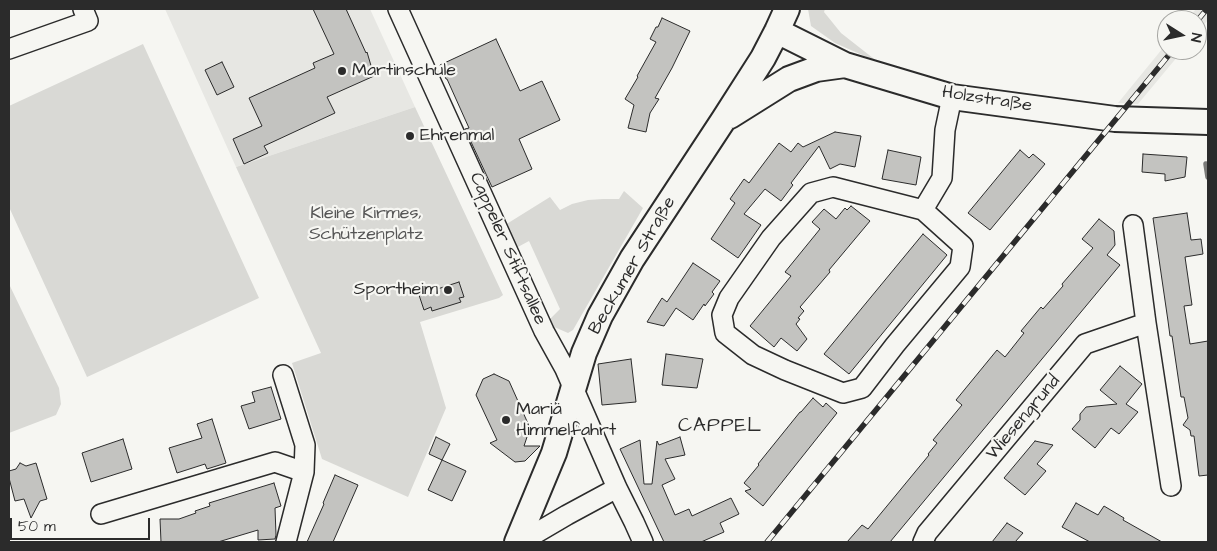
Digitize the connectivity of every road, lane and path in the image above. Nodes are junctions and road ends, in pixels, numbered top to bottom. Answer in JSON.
{"nodes":[{"id":1,"x":83,"y":9,"type":"edge"},
{"id":2,"x":398,"y":9,"type":"edge"},
{"id":3,"x":787,"y":9,"type":"edge"},
{"id":4,"x":777,"y":31,"type":"junction"},
{"id":5,"x":9,"y":49,"type":"edge"},
{"id":6,"x":845,"y":65,"type":"junction"},
{"id":7,"x":952,"y":97,"type":"junction"},
{"id":8,"x":724,"y":119,"type":"junction"},
{"id":9,"x":1208,"y":122,"type":"edge"},
{"id":10,"x":923,"y":210,"type":"junction"},
{"id":11,"x":1133,"y":225,"type":"dead end"},
{"id":12,"x":1146,"y":323,"type":"junction"},
{"id":13,"x":283,"y":375,"type":"dead end"},
{"id":14,"x":573,"y":388,"type":"junction"},
{"id":15,"x":304,"y":472,"type":"junction"},
{"id":16,"x":1171,"y":486,"type":"dead end"},
{"id":17,"x":617,"y":488,"type":"junction"},
{"id":18,"x":101,"y":514,"type":"dead end"},
{"id":19,"x":286,"y":542,"type":"edge"},
{"id":20,"x":517,"y":542,"type":"edge"},
{"id":21,"x":522,"y":542,"type":"edge"},
{"id":22,"x":643,"y":542,"type":"edge"},
{"id":23,"x":923,"y":542,"type":"edge"}],
"edges":[{"from":1,"to":5,"type":"street"},
{"from":2,"to":14,"type":"street","name":"Cappeler Stiftsallee"},
{"from":3,"to":4,"type":"main road","name":"Beckumer Straße"},
{"from":4,"to":6,"type":"main road","name":"Holzstraße"},
{"from":4,"to":8,"type":"main road","name":"Beckumer Straße"},
{"from":6,"to":7,"type":"main road","name":"Holzstraße"},
{"from":6,"to":8,"type":"main road"},
{"from":7,"to":9,"type":"main road","name":"Holzstraße"},
{"from":7,"to":10,"type":"street"},
{"from":8,"to":14,"type":"main road","name":"Beckumer Straße"},
{"from":10,"to":10,"type":"street"},
{"from":11,"to":12,"type":"street"},
{"from":12,"to":16,"type":"street"},
{"from":12,"to":23,"type":"street","name":"Wiesengrund"},
{"from":13,"to":15,"type":"street"},
{"from":14,"to":17,"type":"street","name":"Cappeler Stiftsallee"},
{"from":14,"to":20,"type":"main road","name":"Beckumer Straße"},
{"from":15,"to":18,"type":"street"},
{"from":15,"to":19,"type":"street"},
{"from":17,"to":21,"type":"street"},
{"from":17,"to":22,"type":"street","name":"Cappeler Stiftsallee"}]}
